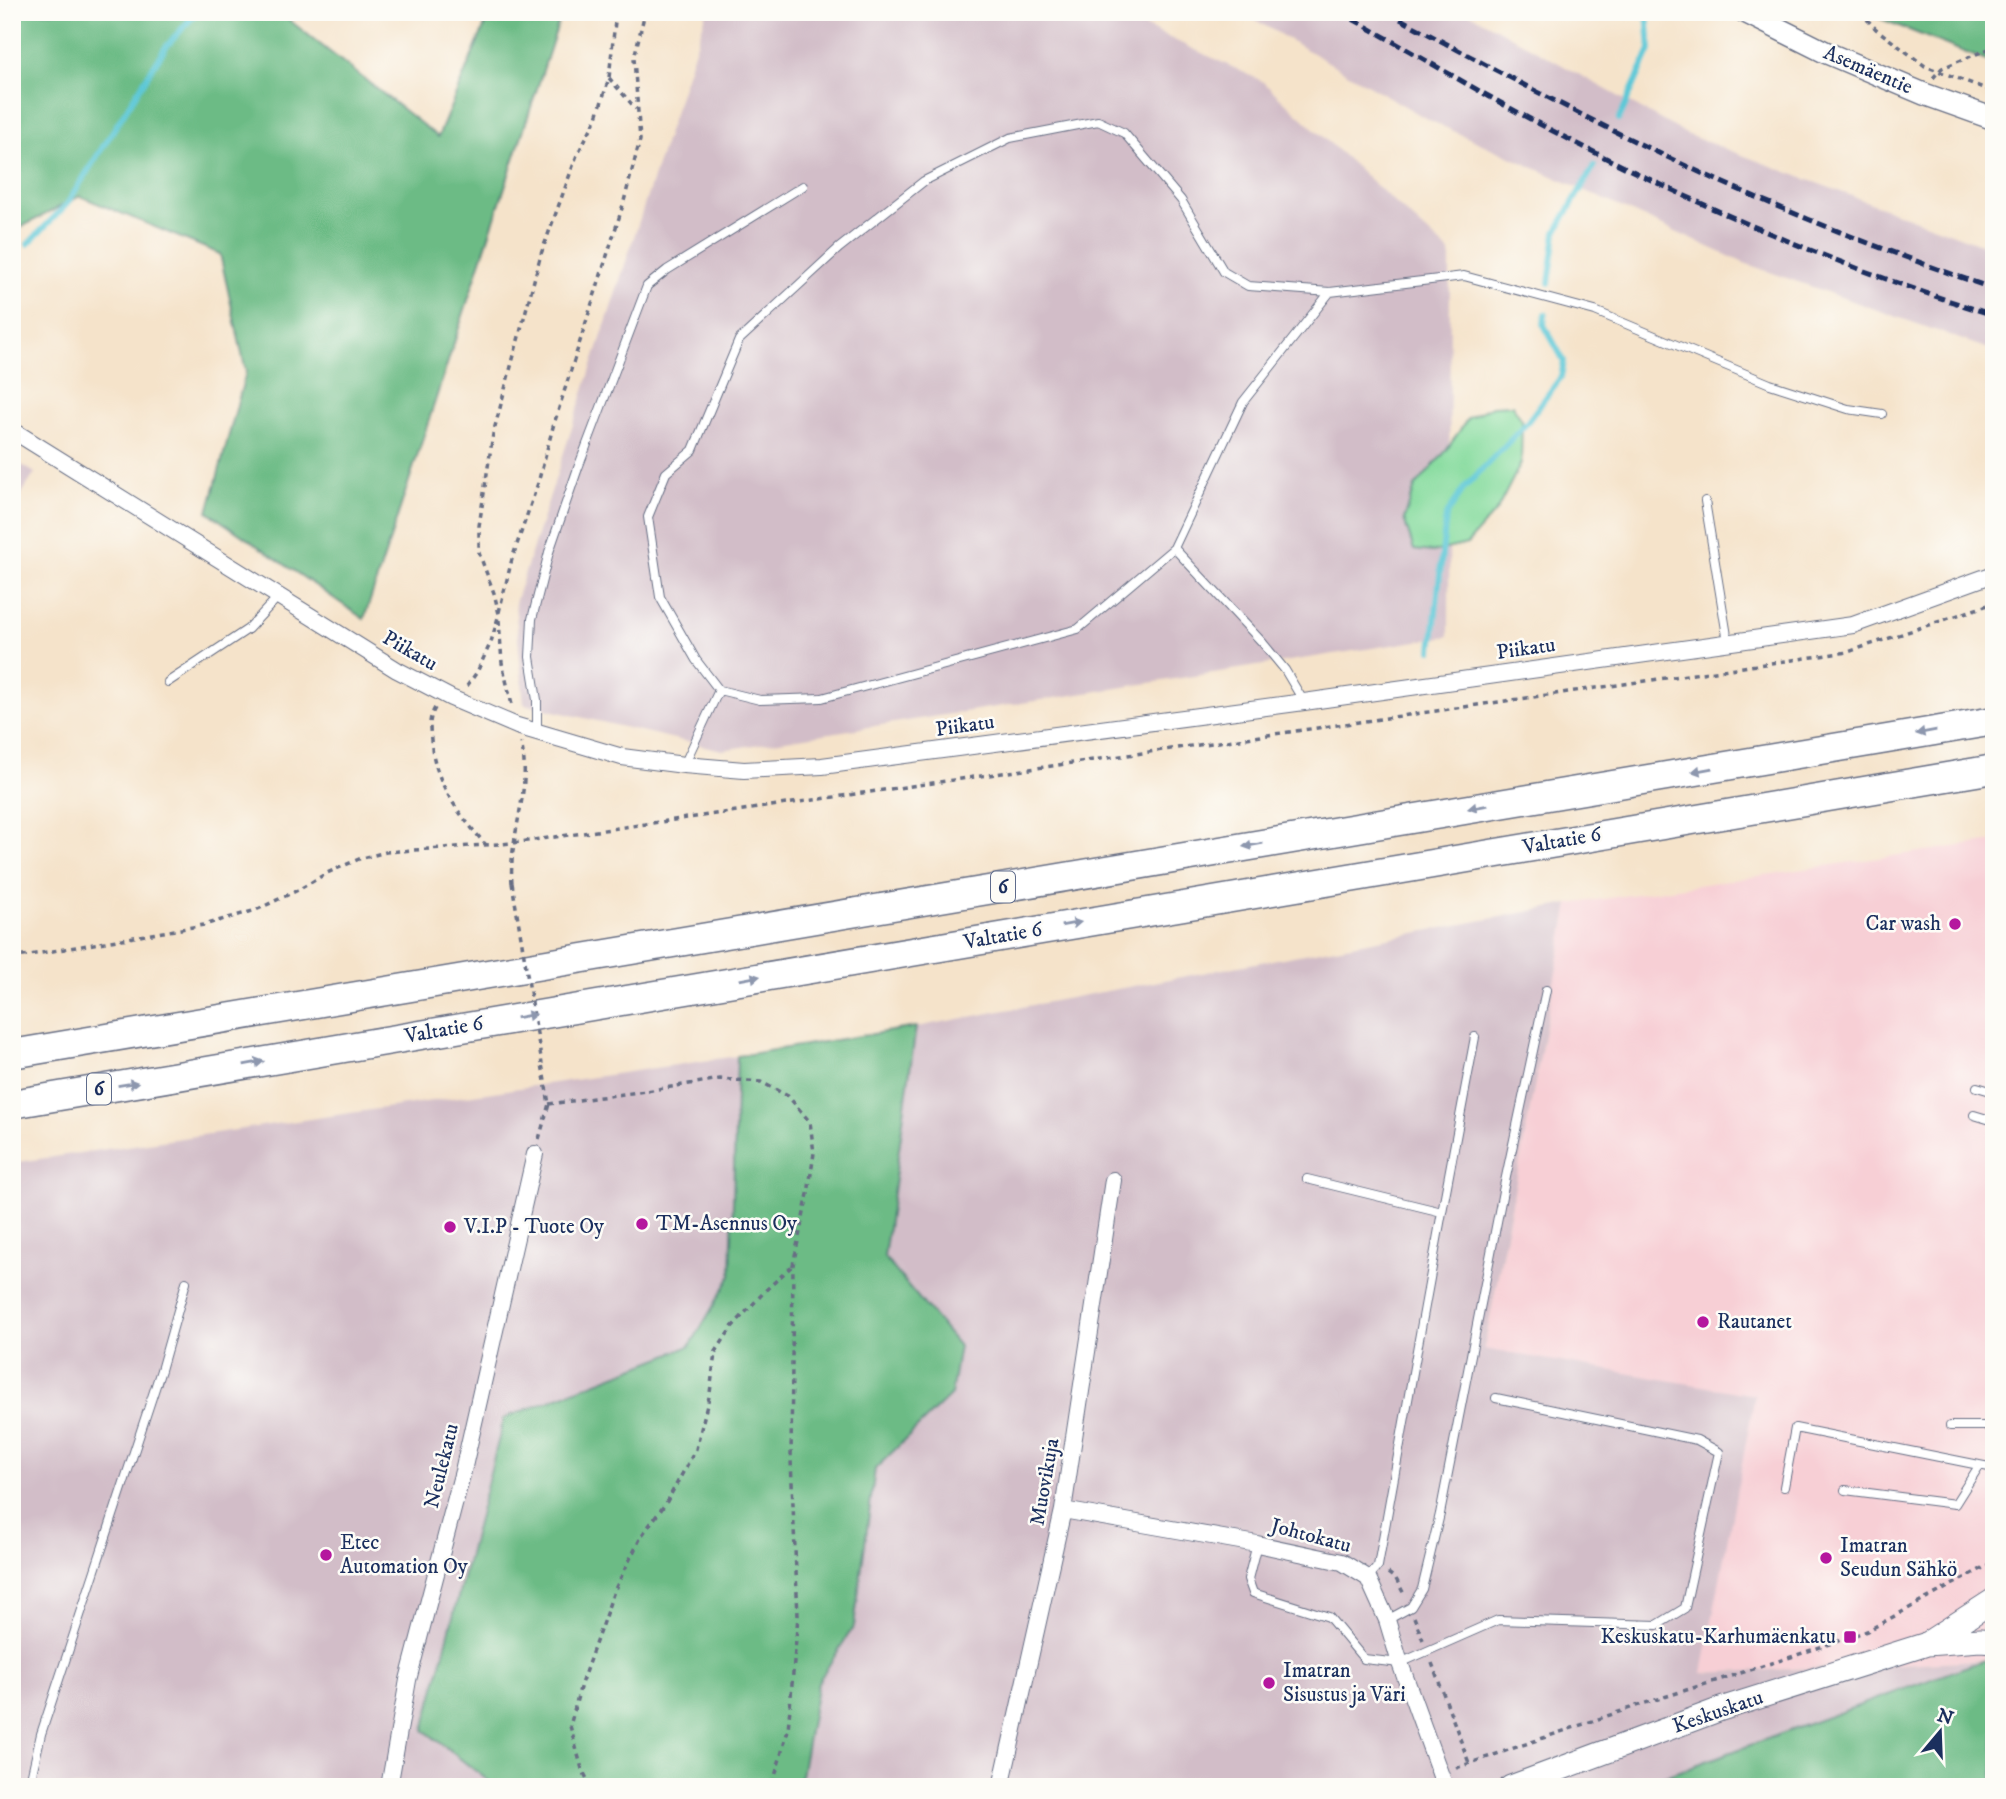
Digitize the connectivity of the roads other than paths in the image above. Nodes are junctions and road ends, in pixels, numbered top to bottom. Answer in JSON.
{"nodes":[{"id":1,"x":1745,"y":12,"type":"edge"},
{"id":2,"x":1994,"y":119,"type":"edge"},
{"id":3,"x":803,"y":186,"type":"dead end"},
{"id":4,"x":1330,"y":292,"type":"junction"},
{"id":5,"x":1882,"y":414,"type":"dead end"},
{"id":6,"x":12,"y":430,"type":"edge"},
{"id":7,"x":1705,"y":501,"type":"dead end"},
{"id":8,"x":1174,"y":548,"type":"junction"},
{"id":9,"x":1994,"y":575,"type":"edge"},
{"id":10,"x":278,"y":597,"type":"junction"},
{"id":11,"x":1728,"y":642,"type":"junction"},
{"id":12,"x":168,"y":682,"type":"dead end"},
{"id":13,"x":719,"y":690,"type":"junction"},
{"id":14,"x":1304,"y":702,"type":"junction"},
{"id":15,"x":1994,"y":721,"type":"edge"},
{"id":16,"x":537,"y":732,"type":"junction"},
{"id":17,"x":684,"y":765,"type":"junction"},
{"id":18,"x":1994,"y":769,"type":"edge"},
{"id":19,"x":1546,"y":990,"type":"dead end"},
{"id":20,"x":1475,"y":1037,"type":"dead end"},
{"id":21,"x":12,"y":1054,"type":"edge"},
{"id":22,"x":1977,"y":1087,"type":"dead end"},
{"id":23,"x":1994,"y":1092,"type":"edge"},
{"id":24,"x":12,"y":1104,"type":"edge"},
{"id":25,"x":1974,"y":1115,"type":"dead end"},
{"id":26,"x":1994,"y":1121,"type":"edge"},
{"id":27,"x":535,"y":1154,"type":"road end"},
{"id":28,"x":1307,"y":1179,"type":"dead end"},
{"id":29,"x":1113,"y":1180,"type":"dead end"},
{"id":30,"x":1442,"y":1212,"type":"junction"},
{"id":31,"x":186,"y":1282,"type":"dead end"},
{"id":32,"x":1496,"y":1398,"type":"dead end"},
{"id":33,"x":1951,"y":1426,"type":"dead end"},
{"id":34,"x":1994,"y":1426,"type":"edge"},
{"id":35,"x":1979,"y":1466,"type":"junction"},
{"id":36,"x":1994,"y":1468,"type":"edge"},
{"id":37,"x":1784,"y":1487,"type":"dead end"},
{"id":38,"x":1845,"y":1490,"type":"dead end"},
{"id":39,"x":1063,"y":1510,"type":"junction"},
{"id":40,"x":1257,"y":1544,"type":"junction"},
{"id":41,"x":1368,"y":1578,"type":"junction"},
{"id":42,"x":1994,"y":1600,"type":"edge"},
{"id":43,"x":1387,"y":1620,"type":"junction"},
{"id":44,"x":1994,"y":1641,"type":"edge"},
{"id":45,"x":1927,"y":1644,"type":"junction"},
{"id":46,"x":1400,"y":1662,"type":"junction"},
{"id":47,"x":1443,"y":1781,"type":"edge"},
{"id":48,"x":29,"y":1787,"type":"edge"},
{"id":49,"x":389,"y":1787,"type":"edge"},
{"id":50,"x":1000,"y":1787,"type":"edge"},
{"id":51,"x":1511,"y":1787,"type":"edge"}],
"edges":[{"from":1,"to":2,"type":"street","name":"Asemäentie"},
{"from":3,"to":16,"type":"lane"},
{"from":4,"to":5,"type":"lane"},
{"from":4,"to":8,"type":"lane"},
{"from":4,"to":13,"type":"lane"},
{"from":6,"to":10,"type":"street","name":"Piikatu"},
{"from":7,"to":11,"type":"lane"},
{"from":8,"to":13,"type":"lane"},
{"from":8,"to":14,"type":"lane"},
{"from":9,"to":11,"type":"street","name":"Piikatu"},
{"from":10,"to":12,"type":"lane"},
{"from":10,"to":16,"type":"street","name":"Piikatu"},
{"from":11,"to":14,"type":"street","name":"Piikatu"},
{"from":13,"to":17,"type":"lane"},
{"from":14,"to":17,"type":"street","name":"Piikatu"},
{"from":15,"to":21,"type":"highway","number":"6","one_way":true},
{"from":16,"to":17,"type":"street","name":"Piikatu"},
{"from":24,"to":18,"type":"highway","name":"Valtatie 6","number":"6","one_way":true},
{"from":19,"to":43,"type":"lane"},
{"from":20,"to":30,"type":"lane"},
{"from":22,"to":23,"type":"lane"},
{"from":25,"to":26,"type":"lane"},
{"from":27,"to":49,"type":"street","name":"Neulekatu"},
{"from":28,"to":30,"type":"lane"},
{"from":29,"to":39,"type":"street","name":"Muovikuja"},
{"from":30,"to":41,"type":"lane"},
{"from":31,"to":48,"type":"lane"},
{"from":32,"to":46,"type":"lane"},
{"from":33,"to":34,"type":"lane"},
{"from":35,"to":36,"type":"lane"},
{"from":35,"to":37,"type":"lane"},
{"from":35,"to":38,"type":"lane"},
{"from":39,"to":40,"type":"street","name":"Johtokatu"},
{"from":39,"to":50,"type":"street","name":"Muovikuja"},
{"from":40,"to":41,"type":"street","name":"Johtokatu"},
{"from":40,"to":46,"type":"lane"},
{"from":41,"to":43,"type":"street","name":"Johtokatu"},
{"from":42,"to":45,"type":"main road","name":"Keskuskatu"},
{"from":43,"to":46,"type":"street","name":"Johtokatu"},
{"from":44,"to":45,"type":"main road","name":"Keskuskatu"},
{"from":45,"to":51,"type":"main road","name":"Keskuskatu"},
{"from":46,"to":47,"type":"street","name":"Johtokatu"}]}
